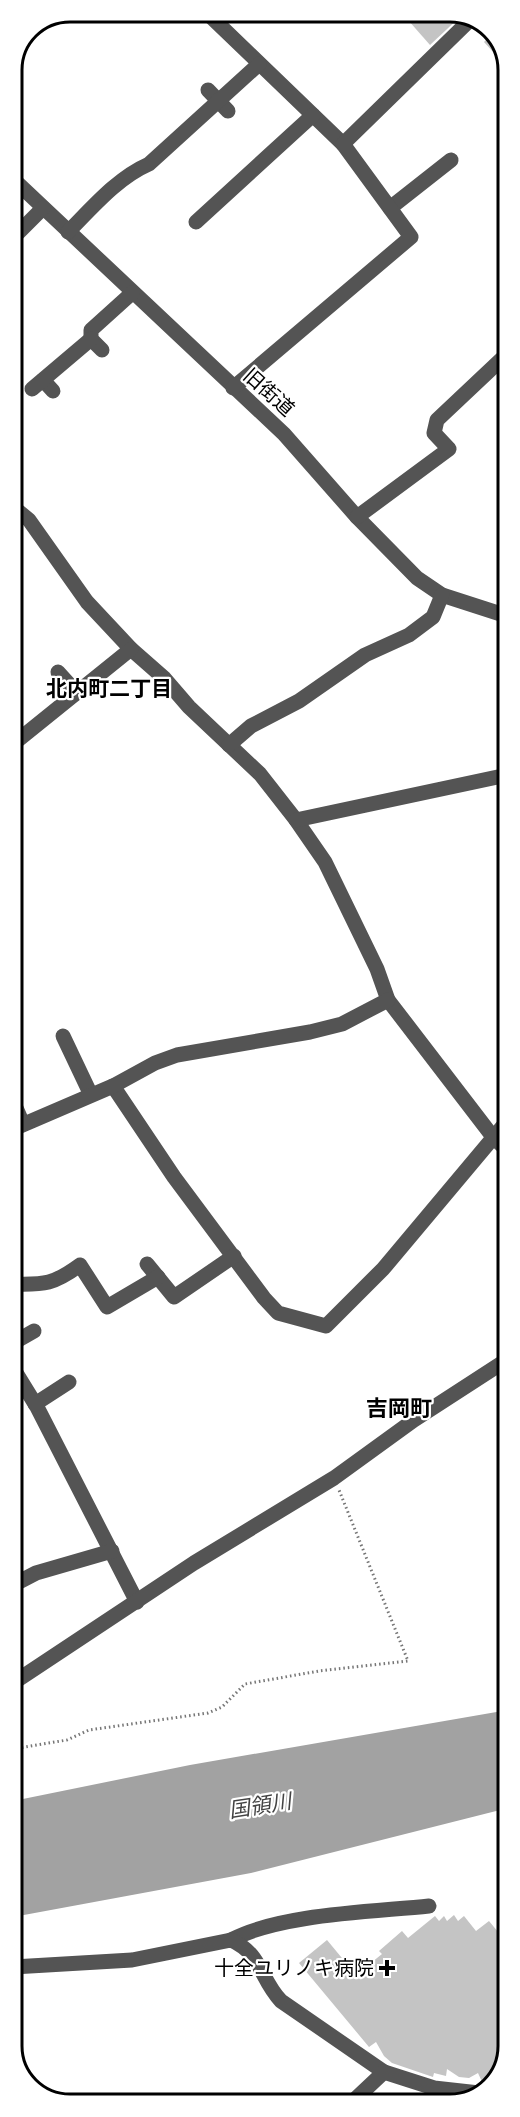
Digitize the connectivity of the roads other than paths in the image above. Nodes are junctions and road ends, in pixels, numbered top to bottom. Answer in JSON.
{"nodes":[{"id":1,"x":217,"y":22,"type":"edge"},
{"id":2,"x":465,"y":25,"type":"edge"},
{"id":3,"x":259,"y":64,"type":"junction"},
{"id":4,"x":313,"y":115,"type":"junction"},
{"id":5,"x":343,"y":144,"type":"junction"},
{"id":6,"x":451,"y":160,"type":"dead end"},
{"id":7,"x":22,"y":188,"type":"edge"},
{"id":8,"x":43,"y":208,"type":"junction"},
{"id":9,"x":390,"y":208,"type":"junction"},
{"id":10,"x":196,"y":222,"type":"dead end"},
{"id":11,"x":22,"y":228,"type":"edge"},
{"id":12,"x":68,"y":232,"type":"junction"},
{"id":13,"x":132,"y":293,"type":"junction"},
{"id":14,"x":498,"y":362,"type":"edge"},
{"id":15,"x":42,"y":386,"type":"dead end"},
{"id":16,"x":233,"y":388,"type":"junction"},
{"id":17,"x":22,"y":514,"type":"edge"},
{"id":18,"x":357,"y":517,"type":"junction"},
{"id":19,"x":442,"y":596,"type":"junction"},
{"id":20,"x":498,"y":613,"type":"edge"},
{"id":21,"x":131,"y":649,"type":"junction"},
{"id":22,"x":58,"y":672,"type":"dead end"},
{"id":23,"x":77,"y":693,"type":"junction"},
{"id":24,"x":22,"y":737,"type":"edge"},
{"id":25,"x":229,"y":745,"type":"junction"},
{"id":26,"x":498,"y":777,"type":"edge"},
{"id":27,"x":296,"y":820,"type":"junction"},
{"id":28,"x":388,"y":1000,"type":"junction"},
{"id":29,"x":63,"y":1036,"type":"dead end"},
{"id":30,"x":113,"y":1086,"type":"junction"},
{"id":31,"x":91,"y":1095,"type":"junction"},
{"id":32,"x":22,"y":1125,"type":"edge"},
{"id":33,"x":498,"y":1131,"type":"edge"},
{"id":34,"x":493,"y":1137,"type":"junction"},
{"id":35,"x":498,"y":1142,"type":"edge"},
{"id":36,"x":234,"y":1256,"type":"junction"},
{"id":37,"x":147,"y":1264,"type":"dead end"},
{"id":38,"x":158,"y":1277,"type":"junction"},
{"id":39,"x":22,"y":1285,"type":"edge"},
{"id":40,"x":34,"y":1331,"type":"dead end"},
{"id":41,"x":22,"y":1338,"type":"edge"},
{"id":42,"x":498,"y":1365,"type":"edge"},
{"id":43,"x":22,"y":1383,"type":"edge"},
{"id":44,"x":69,"y":1383,"type":"dead end"},
{"id":45,"x":34,"y":1404,"type":"junction"},
{"id":46,"x":112,"y":1551,"type":"junction"},
{"id":47,"x":22,"y":1580,"type":"edge"},
{"id":48,"x":137,"y":1602,"type":"junction"},
{"id":49,"x":22,"y":1677,"type":"edge"},
{"id":50,"x":429,"y":1906,"type":"dead end"},
{"id":51,"x":231,"y":1940,"type":"junction"},
{"id":52,"x":22,"y":1966,"type":"edge"},
{"id":53,"x":384,"y":2072,"type":"junction"},
{"id":54,"x":466,"y":2092,"type":"edge"},
{"id":55,"x":361,"y":2094,"type":"edge"}],
"edges":[{"from":1,"to":3,"type":"street"},
{"from":2,"to":5,"type":"street"},
{"from":3,"to":4,"type":"street"},
{"from":3,"to":12,"type":"street"},
{"from":4,"to":5,"type":"street"},
{"from":4,"to":10,"type":"street"},
{"from":5,"to":9,"type":"street"},
{"from":6,"to":9,"type":"street"},
{"from":7,"to":8,"type":"street","name":"旧街道"},
{"from":8,"to":11,"type":"street"},
{"from":8,"to":12,"type":"street","name":"旧街道"},
{"from":9,"to":16,"type":"street"},
{"from":12,"to":13,"type":"street","name":"旧街道"},
{"from":13,"to":15,"type":"street"},
{"from":13,"to":16,"type":"street","name":"旧街道"},
{"from":14,"to":18,"type":"street"},
{"from":16,"to":18,"type":"street","name":"旧街道"},
{"from":17,"to":21,"type":"street"},
{"from":18,"to":19,"type":"street","name":"旧街道"},
{"from":19,"to":20,"type":"street","name":"旧街道"},
{"from":19,"to":25,"type":"street"},
{"from":21,"to":23,"type":"street"},
{"from":21,"to":25,"type":"street"},
{"from":22,"to":23,"type":"street"},
{"from":23,"to":24,"type":"street"},
{"from":25,"to":27,"type":"street"},
{"from":26,"to":27,"type":"street"},
{"from":27,"to":28,"type":"street"},
{"from":28,"to":30,"type":"street"},
{"from":28,"to":34,"type":"street"},
{"from":29,"to":31,"type":"street"},
{"from":30,"to":31,"type":"street"},
{"from":30,"to":36,"type":"street"},
{"from":31,"to":32,"type":"street"},
{"from":33,"to":34,"type":"street"},
{"from":34,"to":35,"type":"street"},
{"from":34,"to":36,"type":"street"},
{"from":36,"to":38,"type":"street"},
{"from":37,"to":38,"type":"street"},
{"from":38,"to":39,"type":"street"},
{"from":40,"to":41,"type":"street"},
{"from":42,"to":48,"type":"street"},
{"from":43,"to":45,"type":"street"},
{"from":44,"to":45,"type":"street"},
{"from":45,"to":46,"type":"street"},
{"from":46,"to":47,"type":"street"},
{"from":46,"to":48,"type":"street"},
{"from":48,"to":49,"type":"street"},
{"from":50,"to":51,"type":"street"},
{"from":51,"to":52,"type":"street"},
{"from":51,"to":53,"type":"street"},
{"from":53,"to":54,"type":"street"},
{"from":53,"to":55,"type":"street"}]}
